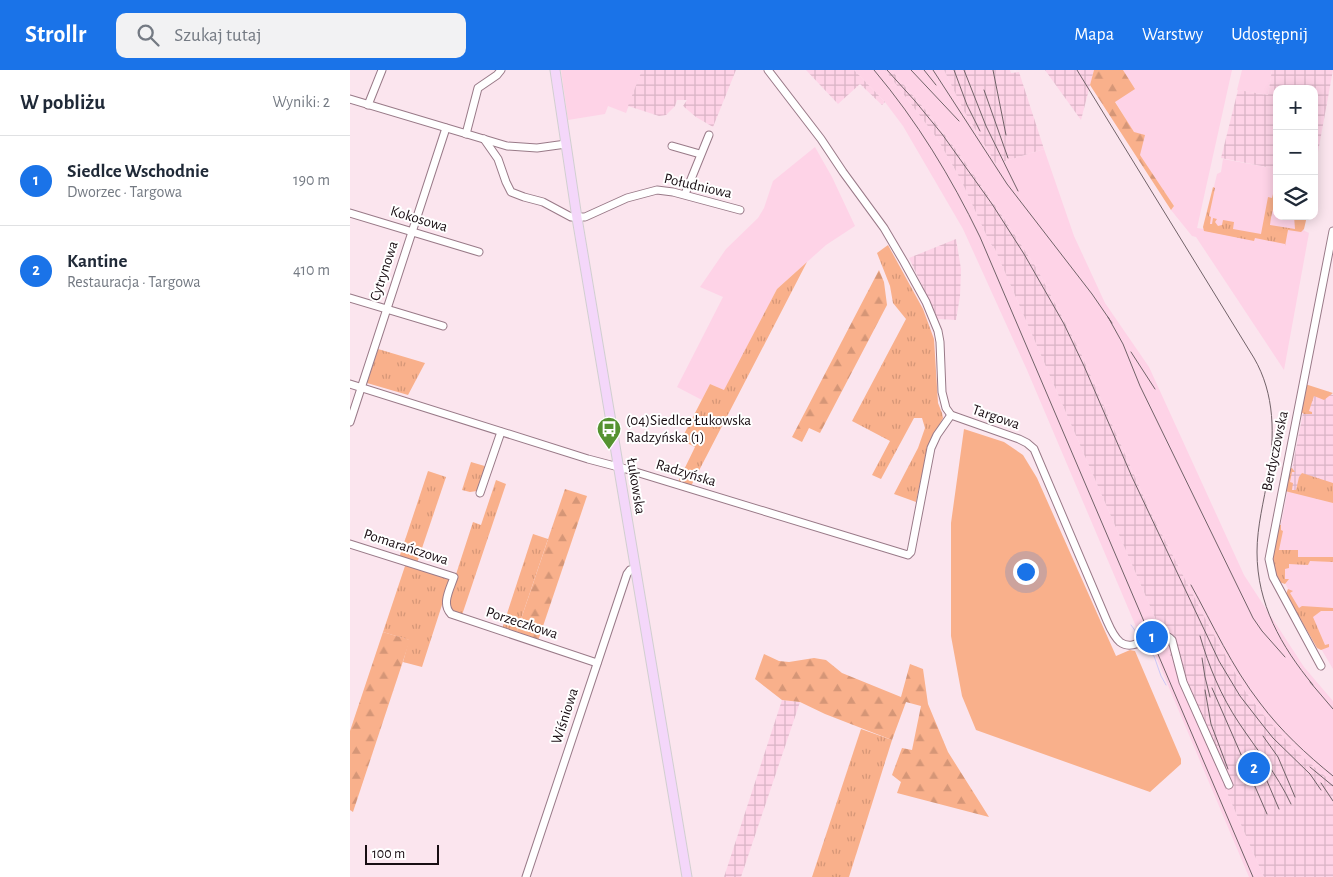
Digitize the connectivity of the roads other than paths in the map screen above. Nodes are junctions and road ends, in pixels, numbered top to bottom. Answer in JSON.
{"nodes":[{"id":1,"x":382,"y":70,"type":"edge"},
{"id":2,"x":501,"y":70,"type":"edge"},
{"id":3,"x":555,"y":70,"type":"edge"},
{"id":4,"x":768,"y":70,"type":"edge"},
{"id":5,"x":350,"y":99,"type":"edge"},
{"id":6,"x":368,"y":104,"type":"junction"},
{"id":7,"x":446,"y":128,"type":"junction"},
{"id":8,"x":466,"y":134,"type":"junction"},
{"id":9,"x":709,"y":135,"type":"dead end"},
{"id":10,"x":484,"y":139,"type":"junction"},
{"id":11,"x":566,"y":144,"type":"junction"},
{"id":12,"x":672,"y":146,"type":"dead end"},
{"id":13,"x":700,"y":154,"type":"junction"},
{"id":14,"x":685,"y":194,"type":"junction"},
{"id":15,"x":740,"y":210,"type":"dead end"},
{"id":16,"x":350,"y":213,"type":"edge"},
{"id":17,"x":577,"y":218,"type":"junction"},
{"id":18,"x":412,"y":231,"type":"junction"},
{"id":19,"x":1333,"y":231,"type":"edge"},
{"id":20,"x":479,"y":252,"type":"dead end"},
{"id":21,"x":350,"y":298,"type":"edge"},
{"id":22,"x":386,"y":309,"type":"junction"},
{"id":23,"x":443,"y":326,"type":"dead end"},
{"id":24,"x":350,"y":384,"type":"edge"},
{"id":25,"x":361,"y":387,"type":"junction"},
{"id":26,"x":951,"y":415,"type":"junction"},
{"id":27,"x":350,"y":422,"type":"edge"},
{"id":28,"x":502,"y":432,"type":"junction"},
{"id":29,"x":619,"y":467,"type":"junction"},
{"id":30,"x":480,"y":493,"type":"dead end"},
{"id":31,"x":350,"y":544,"type":"edge"},
{"id":32,"x":635,"y":569,"type":"junction"},
{"id":33,"x":446,"y":602,"type":"joint"},
{"id":34,"x":597,"y":663,"type":"junction"},
{"id":35,"x":1321,"y":666,"type":"dead end"},
{"id":36,"x":1229,"y":786,"type":"dead end"},
{"id":37,"x":526,"y":877,"type":"edge"},
{"id":38,"x":686,"y":877,"type":"edge"}],
"edges":[{"from":1,"to":6,"type":"street"},
{"from":2,"to":8,"type":"street"},
{"from":3,"to":11,"type":"main road","name":"Łukowska"},
{"from":4,"to":26,"type":"street","name":"Targowa"},
{"from":5,"to":6,"type":"street"},
{"from":6,"to":7,"type":"street"},
{"from":7,"to":8,"type":"street"},
{"from":7,"to":18,"type":"street","name":"Cytrynowa"},
{"from":8,"to":10,"type":"street"},
{"from":9,"to":13,"type":"street"},
{"from":10,"to":11,"type":"street"},
{"from":10,"to":17,"type":"street"},
{"from":11,"to":17,"type":"main road","name":"Łukowska"},
{"from":12,"to":13,"type":"street"},
{"from":13,"to":14,"type":"street"},
{"from":14,"to":15,"type":"street","name":"Południowa"},
{"from":14,"to":17,"type":"street","name":"Południowa"},
{"from":16,"to":18,"type":"street","name":"Kokosowa"},
{"from":17,"to":29,"type":"main road","name":"Łukowska"},
{"from":18,"to":20,"type":"street","name":"Kokosowa"},
{"from":18,"to":22,"type":"street","name":"Cytrynowa"},
{"from":19,"to":35,"type":"street","name":"Berdyczowska"},
{"from":21,"to":22,"type":"street"},
{"from":22,"to":23,"type":"street"},
{"from":22,"to":25,"type":"street","name":"Cytrynowa"},
{"from":24,"to":25,"type":"street","name":"Radzyńska"},
{"from":25,"to":27,"type":"street","name":"Cytrynowa"},
{"from":25,"to":28,"type":"street","name":"Radzyńska"},
{"from":26,"to":29,"type":"street","name":"Radzyńska"},
{"from":26,"to":36,"type":"street","name":"Targowa"},
{"from":28,"to":29,"type":"street","name":"Radzyńska"},
{"from":28,"to":30,"type":"street"},
{"from":29,"to":32,"type":"main road","name":"Łukowska"},
{"from":31,"to":33,"type":"street","name":"Pomarańczowa"},
{"from":32,"to":34,"type":"street","name":"Wiśniowa"},
{"from":32,"to":38,"type":"main road","name":"Łukowska"},
{"from":33,"to":34,"type":"street","name":"Porzeczkowa"},
{"from":34,"to":37,"type":"street","name":"Wiśniowa"}]}
